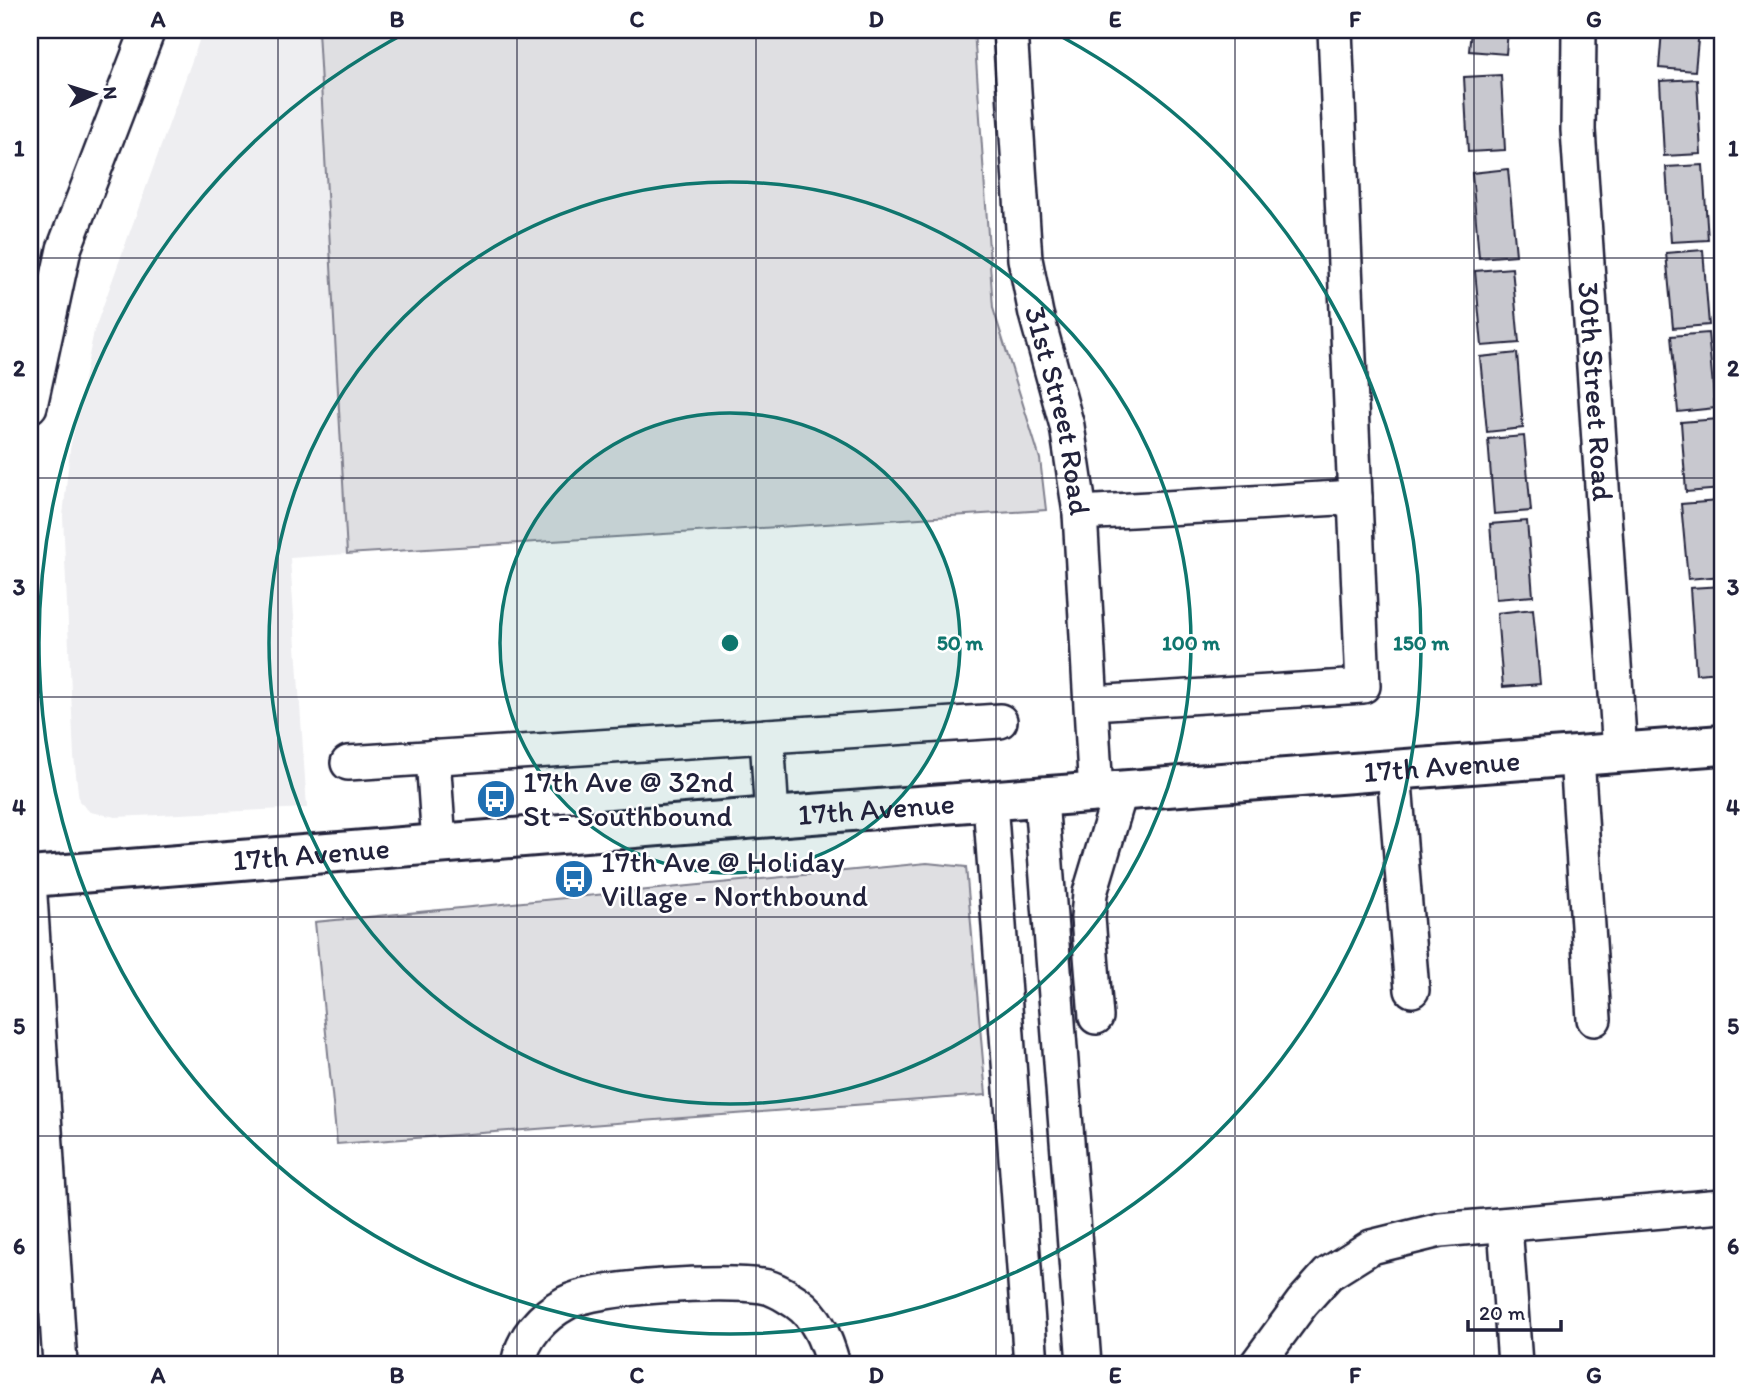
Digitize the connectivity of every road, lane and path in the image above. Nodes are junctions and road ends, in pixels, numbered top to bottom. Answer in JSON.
{"nodes":[{"id":1,"x":148,"y":30,"type":"edge"},
{"id":2,"x":1010,"y":30,"type":"edge"},
{"id":3,"x":1335,"y":30,"type":"edge"},
{"id":4,"x":1579,"y":30,"type":"edge"},
{"id":5,"x":36,"y":343,"type":"edge"},
{"id":6,"x":30,"y":406,"type":"edge"},
{"id":7,"x":1355,"y":497,"type":"junction"},
{"id":8,"x":1080,"y":513,"type":"junction"},
{"id":9,"x":1092,"y":703,"type":"junction"},
{"id":10,"x":1000,"y":721,"type":"dead end"},
{"id":11,"x":766,"y":736,"type":"junction"},
{"id":12,"x":1722,"y":745,"type":"edge"},
{"id":13,"x":1620,"y":753,"type":"junction"},
{"id":14,"x":433,"y":757,"type":"junction"},
{"id":15,"x":1577,"y":757,"type":"junction"},
{"id":16,"x":348,"y":763,"type":"dead end"},
{"id":17,"x":1394,"y":771,"type":"junction"},
{"id":18,"x":1108,"y":793,"type":"junction"},
{"id":19,"x":1041,"y":799,"type":"junction"},
{"id":20,"x":990,"y":802,"type":"junction"},
{"id":21,"x":772,"y":817,"type":"junction"},
{"id":22,"x":439,"y":844,"type":"junction"},
{"id":23,"x":30,"y":877,"type":"edge"},
{"id":24,"x":30,"y":896,"type":"edge"},
{"id":25,"x":1412,"y":990,"type":"dead end"},
{"id":26,"x":1096,"y":1017,"type":"dead end"},
{"id":27,"x":1594,"y":1019,"type":"dead end"},
{"id":28,"x":1722,"y":1206,"type":"edge"},
{"id":29,"x":1505,"y":1225,"type":"junction"},
{"id":30,"x":44,"y":1322,"type":"edge"},
{"id":31,"x":60,"y":1364,"type":"edge"},
{"id":32,"x":518,"y":1364,"type":"edge"},
{"id":33,"x":833,"y":1364,"type":"edge"},
{"id":34,"x":1031,"y":1364,"type":"edge"},
{"id":35,"x":1084,"y":1364,"type":"edge"},
{"id":36,"x":1257,"y":1364,"type":"edge"},
{"id":37,"x":1516,"y":1364,"type":"edge"}],
"edges":[{"from":1,"to":5,"type":"street"},
{"from":2,"to":8,"type":"street","name":"31st Street Road"},
{"from":3,"to":7,"type":"street"},
{"from":4,"to":13,"type":"street","name":"30th Street Road"},
{"from":5,"to":6,"type":"street"},
{"from":7,"to":8,"type":"street"},
{"from":7,"to":9,"type":"street"},
{"from":8,"to":9,"type":"street","name":"31st Street Road"},
{"from":9,"to":18,"type":"street","name":"31st Street Road"},
{"from":10,"to":11,"type":"street"},
{"from":11,"to":14,"type":"street"},
{"from":11,"to":21,"type":"street"},
{"from":12,"to":13,"type":"main road","name":"17th Avenue"},
{"from":13,"to":15,"type":"main road","name":"17th Avenue"},
{"from":14,"to":16,"type":"street"},
{"from":14,"to":22,"type":"street"},
{"from":15,"to":17,"type":"main road","name":"17th Avenue"},
{"from":15,"to":27,"type":"street"},
{"from":17,"to":18,"type":"main road","name":"17th Avenue"},
{"from":17,"to":25,"type":"street"},
{"from":18,"to":19,"type":"main road","name":"17th Avenue"},
{"from":18,"to":26,"type":"street","name":"31st Street Road"},
{"from":19,"to":20,"type":"main road","name":"17th Avenue"},
{"from":19,"to":35,"type":"street"},
{"from":20,"to":21,"type":"main road","name":"17th Avenue"},
{"from":20,"to":34,"type":"street"},
{"from":21,"to":22,"type":"main road","name":"17th Avenue"},
{"from":22,"to":23,"type":"main road","name":"17th Avenue"},
{"from":24,"to":30,"type":"street"},
{"from":28,"to":29,"type":"street"},
{"from":29,"to":36,"type":"street"},
{"from":29,"to":37,"type":"street"},
{"from":30,"to":31,"type":"street"},
{"from":32,"to":33,"type":"street"}]}
